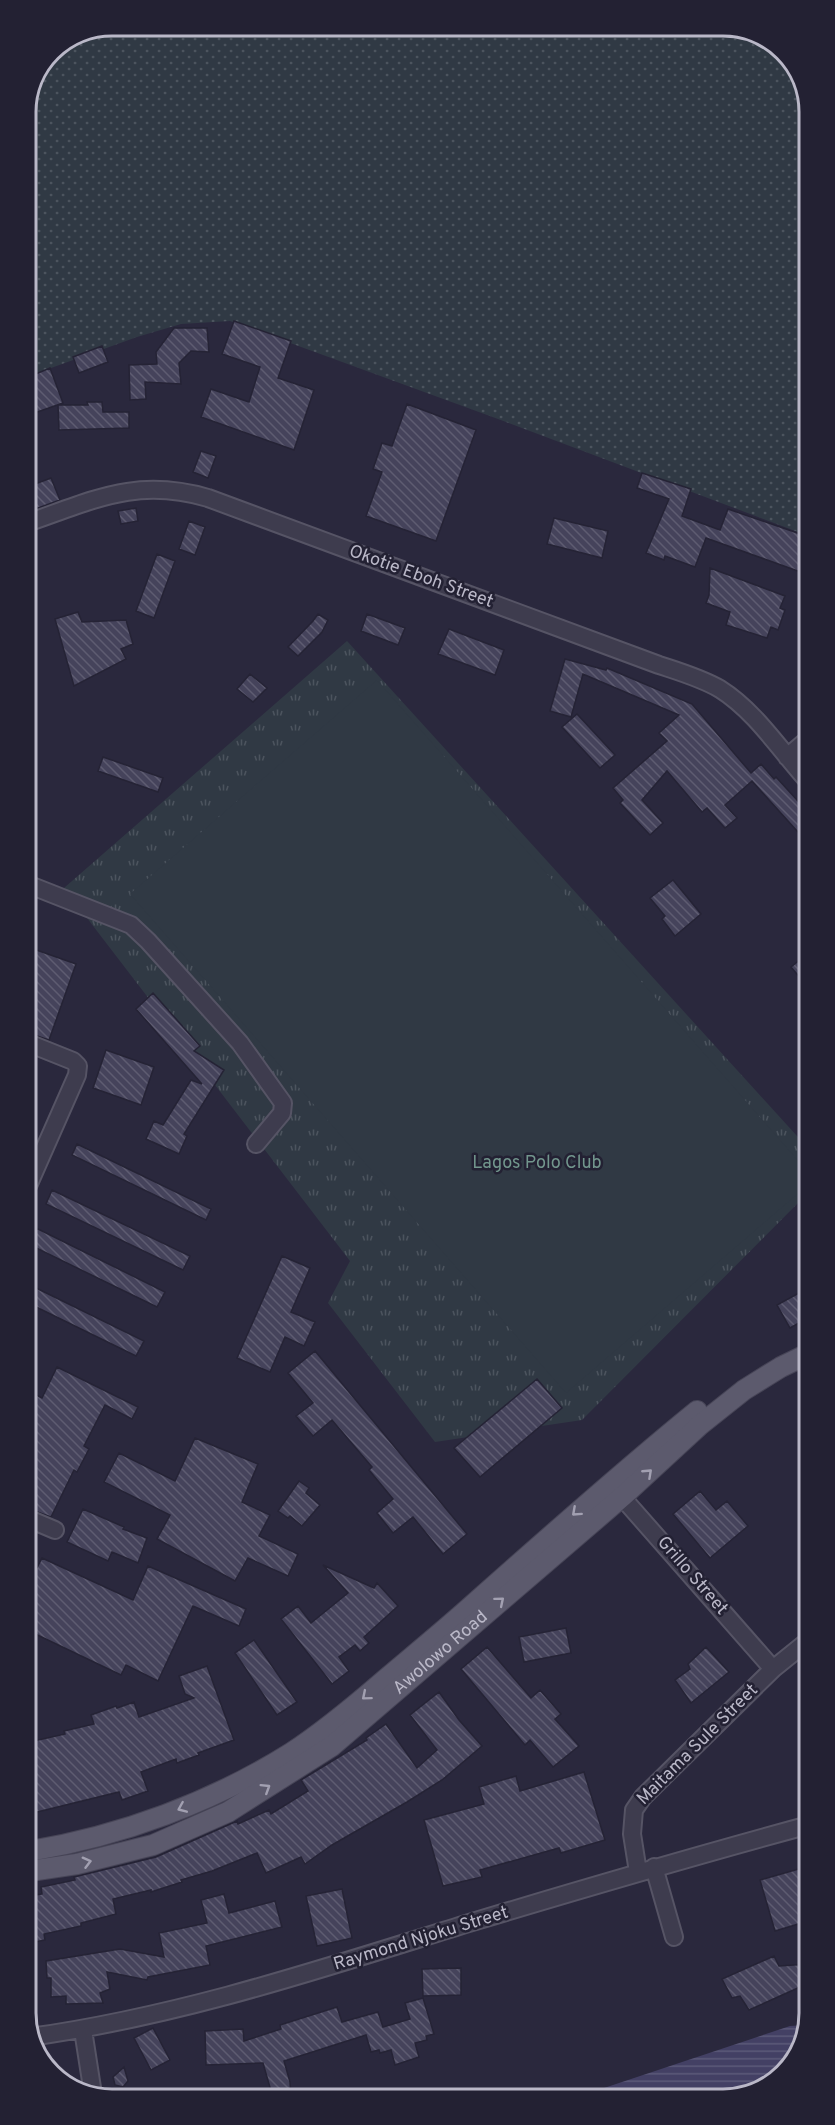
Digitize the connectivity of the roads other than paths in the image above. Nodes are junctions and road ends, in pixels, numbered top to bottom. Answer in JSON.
{"nodes":[{"id":1,"x":36,"y":521,"type":"edge"},
{"id":2,"x":799,"y":747,"type":"edge"},
{"id":3,"x":787,"y":757,"type":"junction"},
{"id":4,"x":799,"y":771,"type":"edge"},
{"id":5,"x":36,"y":888,"type":"edge"},
{"id":6,"x":36,"y":1046,"type":"edge"},
{"id":7,"x":256,"y":1144,"type":"dead end"},
{"id":8,"x":36,"y":1168,"type":"edge"},
{"id":9,"x":799,"y":1345,"type":"edge"},
{"id":10,"x":799,"y":1358,"type":"edge"},
{"id":11,"x":616,"y":1489,"type":"junction"},
{"id":12,"x":36,"y":1522,"type":"edge"},
{"id":13,"x":55,"y":1530,"type":"dead end"},
{"id":14,"x":799,"y":1648,"type":"edge"},
{"id":15,"x":773,"y":1670,"type":"junction"},
{"id":16,"x":799,"y":1828,"type":"edge"},
{"id":17,"x":36,"y":1850,"type":"edge"},
{"id":18,"x":36,"y":1870,"type":"edge"},
{"id":19,"x":646,"y":1870,"type":"junction"},
{"id":20,"x":674,"y":1937,"type":"dead end"},
{"id":21,"x":83,"y":2030,"type":"junction"},
{"id":22,"x":40,"y":2036,"type":"edge"},
{"id":23,"x":92,"y":2086,"type":"edge"}],
"edges":[{"from":1,"to":3,"type":"street","name":"Okotie Eboh Street"},
{"from":2,"to":3,"type":"street"},
{"from":3,"to":4,"type":"street","name":"Okotie Eboh Street"},
{"from":5,"to":7,"type":"street"},
{"from":6,"to":8,"type":"street"},
{"from":9,"to":11,"type":"main road","name":"Awolowo Road"},
{"from":11,"to":10,"type":"main road","name":"Awolowo Road","one_way":true},
{"from":11,"to":15,"type":"street","name":"Grillo Street"},
{"from":11,"to":17,"type":"main road","name":"Awolowo Road","one_way":true},
{"from":18,"to":11,"type":"main road","name":"Awolowo Road","one_way":true},
{"from":12,"to":13,"type":"street"},
{"from":14,"to":15,"type":"street","name":"Maitama Sule Street"},
{"from":15,"to":19,"type":"street","name":"Maitama Sule Street"},
{"from":16,"to":19,"type":"street","name":"Raymond Njoku Street"},
{"from":19,"to":20,"type":"street","name":"Maitama Sule Street"},
{"from":19,"to":21,"type":"street","name":"Raymond Njoku Street"},
{"from":21,"to":22,"type":"street","name":"Raymond Njoku Street"},
{"from":21,"to":23,"type":"street"}]}
